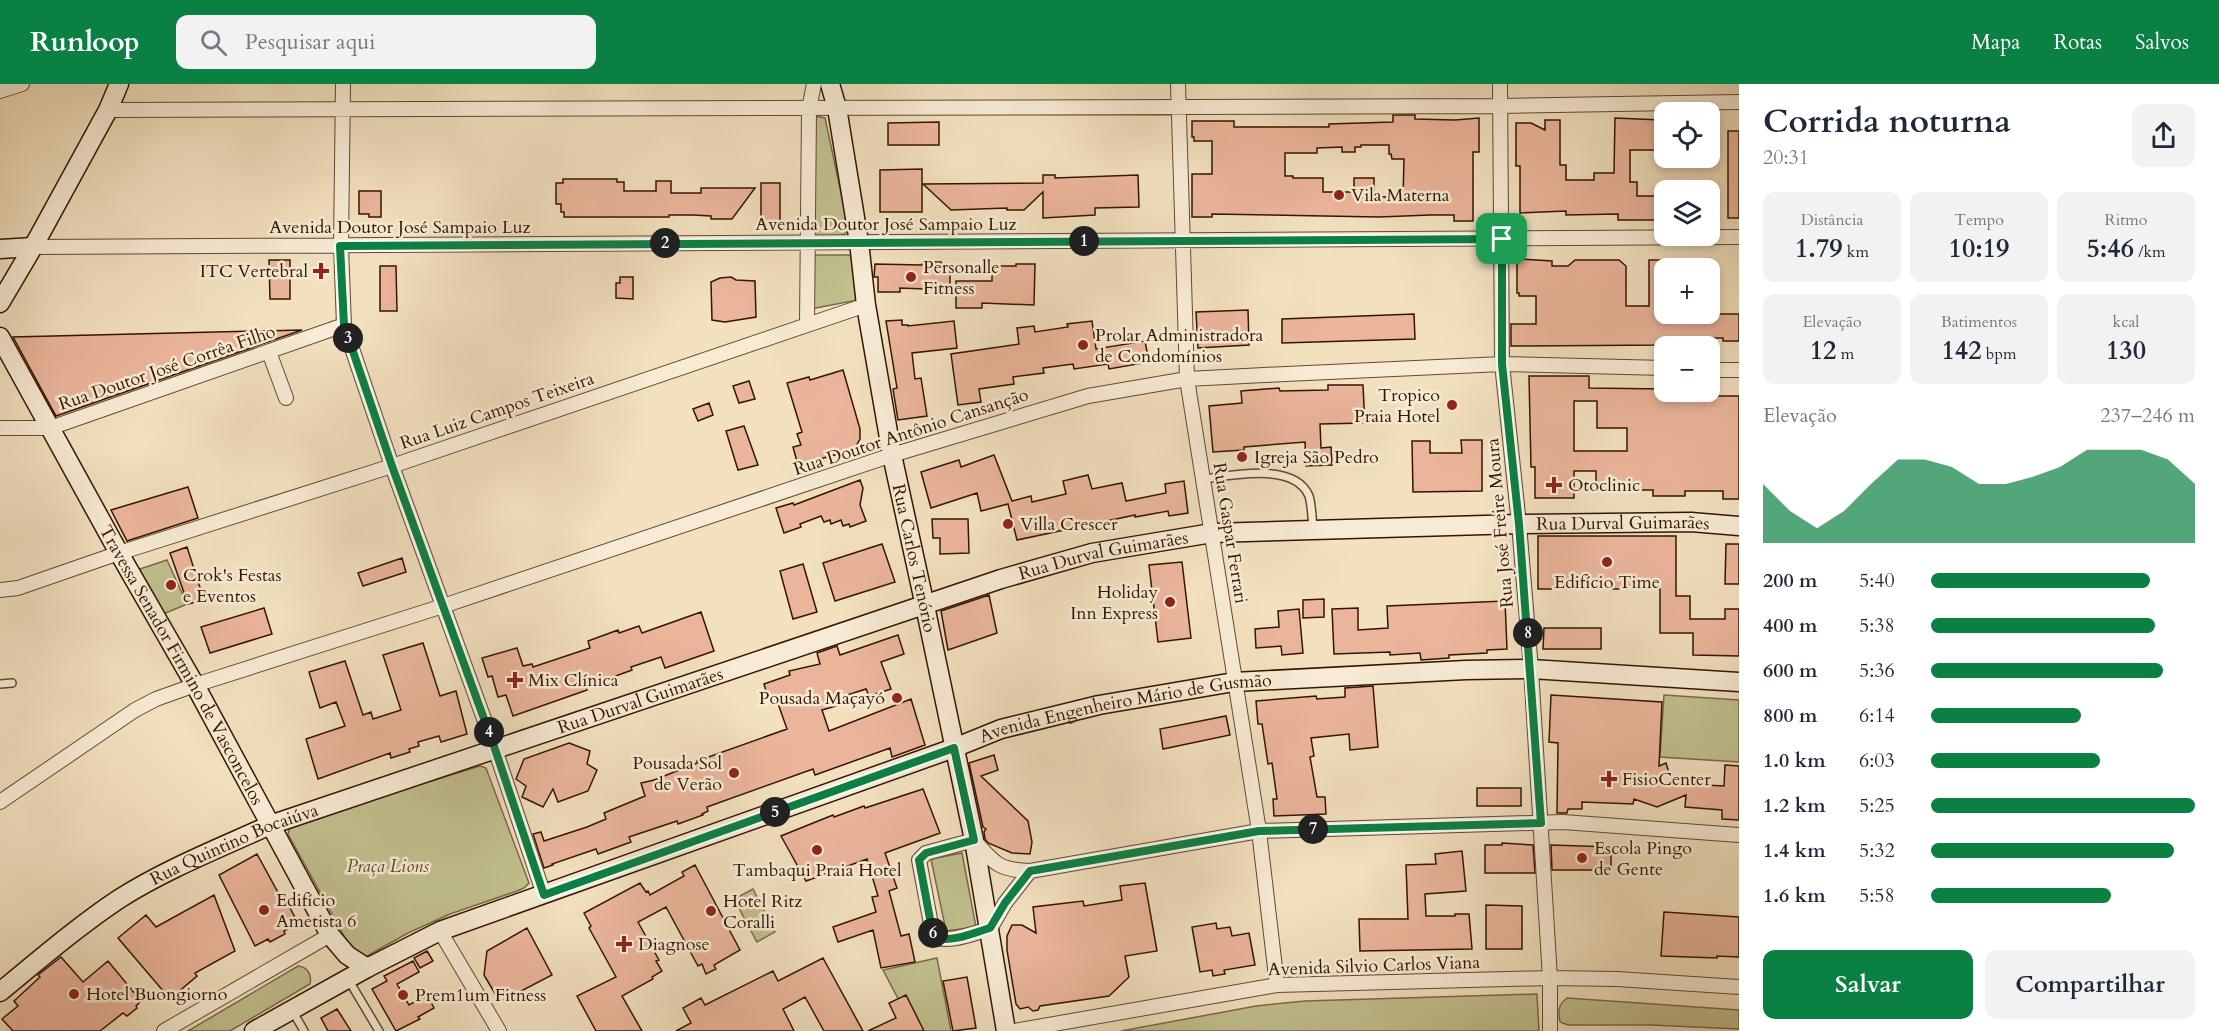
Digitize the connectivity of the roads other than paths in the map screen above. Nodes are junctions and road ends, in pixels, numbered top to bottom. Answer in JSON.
{"nodes":[{"id":1,"x":22,"y":84,"type":"edge"},
{"id":2,"x":119,"y":84,"type":"edge"},
{"id":3,"x":343,"y":84,"type":"edge"},
{"id":4,"x":814,"y":84,"type":"edge"},
{"id":5,"x":830,"y":84,"type":"edge"},
{"id":6,"x":1178,"y":84,"type":"edge"},
{"id":7,"x":1500,"y":84,"type":"edge"},
{"id":8,"x":0,"y":91,"type":"edge"},
{"id":9,"x":1739,"y":102,"type":"edge"},
{"id":10,"x":1500,"y":106,"type":"junction"},
{"id":11,"x":1179,"y":107,"type":"junction"},
{"id":12,"x":343,"y":108,"type":"junction"},
{"id":13,"x":837,"y":108,"type":"junction"},
{"id":14,"x":809,"y":109,"type":"junction"},
{"id":15,"x":108,"y":110,"type":"junction"},
{"id":16,"x":1739,"y":237,"type":"edge"},
{"id":17,"x":1502,"y":239,"type":"junction"},
{"id":18,"x":1184,"y":240,"type":"junction"},
{"id":19,"x":808,"y":242,"type":"junction"},
{"id":20,"x":859,"y":242,"type":"junction"},
{"id":21,"x":340,"y":246,"type":"junction"},
{"id":22,"x":33,"y":247,"type":"junction"},
{"id":23,"x":0,"y":249,"type":"edge"},
{"id":24,"x":0,"y":303,"type":"edge"},
{"id":25,"x":866,"y":305,"type":"junction"},
{"id":26,"x":807,"y":324,"type":"junction"},
{"id":27,"x":344,"y":325,"type":"junction"},
{"id":28,"x":4,"y":345,"type":"edge"},
{"id":29,"x":269,"y":352,"type":"junction"},
{"id":30,"x":1502,"y":364,"type":"junction"},
{"id":31,"x":1654,"y":368,"type":"edge"},
{"id":32,"x":1720,"y":370,"type":"edge"},
{"id":33,"x":1739,"y":370,"type":"edge"},
{"id":34,"x":1187,"y":379,"type":"junction"},
{"id":35,"x":286,"y":398,"type":"dead end"},
{"id":36,"x":0,"y":428,"type":"edge"},
{"id":37,"x":50,"y":428,"type":"junction"},
{"id":38,"x":892,"y":455,"type":"junction"},
{"id":39,"x":392,"y":466,"type":"junction"},
{"id":40,"x":1204,"y":479,"type":"junction"},
{"id":41,"x":1519,"y":524,"type":"junction"},
{"id":42,"x":1739,"y":526,"type":"edge"},
{"id":43,"x":1313,"y":530,"type":"junction"},
{"id":44,"x":1212,"y":533,"type":"junction"},
{"id":45,"x":118,"y":553,"type":"junction"},
{"id":46,"x":0,"y":590,"type":"edge"},
{"id":47,"x":443,"y":606,"type":"junction"},
{"id":48,"x":926,"y":606,"type":"junction"},
{"id":49,"x":1531,"y":669,"type":"junction"},
{"id":50,"x":12,"y":682,"type":"dead end"},
{"id":51,"x":1234,"y":682,"type":"junction"},
{"id":52,"x":1739,"y":682,"type":"edge"},
{"id":53,"x":0,"y":684,"type":"edge"},
{"id":54,"x":195,"y":685,"type":"junction"},
{"id":55,"x":954,"y":748,"type":"junction"},
{"id":56,"x":495,"y":749,"type":"junction"},
{"id":57,"x":0,"y":802,"type":"edge"},
{"id":58,"x":1541,"y":823,"type":"junction"},
{"id":59,"x":270,"y":825,"type":"junction"},
{"id":60,"x":1259,"y":831,"type":"junction"},
{"id":61,"x":1739,"y":835,"type":"edge"},
{"id":62,"x":974,"y":840,"type":"junction"},
{"id":63,"x":1030,"y":871,"type":"junction"},
{"id":64,"x":544,"y":895,"type":"junction"},
{"id":65,"x":990,"y":928,"type":"junction"},
{"id":66,"x":440,"y":931,"type":"junction"},
{"id":67,"x":330,"y":935,"type":"junction"},
{"id":68,"x":367,"y":968,"type":"junction"},
{"id":69,"x":348,"y":978,"type":"junction"},
{"id":70,"x":1550,"y":978,"type":"junction"},
{"id":71,"x":1277,"y":985,"type":"junction"},
{"id":72,"x":1739,"y":987,"type":"edge"},
{"id":73,"x":0,"y":992,"type":"edge"},
{"id":74,"x":292,"y":1010,"type":"junction"},
{"id":75,"x":164,"y":1031,"type":"edge"},
{"id":76,"x":254,"y":1031,"type":"edge"},
{"id":77,"x":304,"y":1031,"type":"edge"},
{"id":78,"x":379,"y":1031,"type":"edge"},
{"id":79,"x":499,"y":1031,"type":"edge"},
{"id":80,"x":1006,"y":1031,"type":"edge"},
{"id":81,"x":1014,"y":1031,"type":"edge"},
{"id":82,"x":1550,"y":1031,"type":"edge"}],
"edges":[{"from":1,"to":8,"type":"street"},
{"from":2,"to":15,"type":"street"},
{"from":3,"to":12,"type":"street"},
{"from":4,"to":14,"type":"street"},
{"from":5,"to":13,"type":"street","name":"Rua Carlos Tenório"},
{"from":6,"to":11,"type":"street","name":"Rua Gaspar Ferrari"},
{"from":7,"to":10,"type":"street","name":"Rua José Freire Moura"},
{"from":9,"to":10,"type":"street"},
{"from":10,"to":11,"type":"street"},
{"from":10,"to":17,"type":"street","name":"Rua José Freire Moura"},
{"from":11,"to":13,"type":"street"},
{"from":11,"to":18,"type":"street","name":"Rua Gaspar Ferrari"},
{"from":12,"to":14,"type":"street"},
{"from":12,"to":15,"type":"street"},
{"from":12,"to":21,"type":"street"},
{"from":13,"to":14,"type":"street"},
{"from":13,"to":20,"type":"street","name":"Rua Carlos Tenório"},
{"from":14,"to":19,"type":"street"},
{"from":15,"to":22,"type":"street"},
{"from":16,"to":17,"type":"street","name":"Avenida Doutor José Sampaio Luz"},
{"from":17,"to":18,"type":"street","name":"Avenida Doutor José Sampaio Luz"},
{"from":17,"to":30,"type":"street","name":"Rua José Freire Moura"},
{"from":18,"to":20,"type":"street","name":"Avenida Doutor José Sampaio Luz"},
{"from":18,"to":34,"type":"street","name":"Rua Gaspar Ferrari"},
{"from":19,"to":20,"type":"street","name":"Avenida Doutor José Sampaio Luz"},
{"from":19,"to":21,"type":"street","name":"Avenida Doutor José Sampaio Luz"},
{"from":19,"to":26,"type":"street"},
{"from":20,"to":25,"type":"street","name":"Rua Carlos Tenório"},
{"from":21,"to":22,"type":"street","name":"Avenida Doutor José Sampaio Luz"},
{"from":21,"to":27,"type":"street"},
{"from":22,"to":23,"type":"street"},
{"from":22,"to":24,"type":"street"},
{"from":25,"to":26,"type":"street","name":"Rua Luiz Campos Teixeira"},
{"from":25,"to":38,"type":"street","name":"Rua Carlos Tenório"},
{"from":26,"to":39,"type":"street","name":"Rua Luiz Campos Teixeira"},
{"from":27,"to":29,"type":"street","name":"Rua Doutor José Corrêa Filho"},
{"from":27,"to":39,"type":"street"},
{"from":28,"to":37,"type":"street","name":"Travessa Senador Firmino de Vasconcelos"},
{"from":29,"to":35,"type":"street"},
{"from":29,"to":37,"type":"street","name":"Rua Doutor José Corrêa Filho"},
{"from":30,"to":31,"type":"street","name":"Rua Doutor Antônio Cansanção"},
{"from":30,"to":34,"type":"street","name":"Rua Doutor Antônio Cansanção"},
{"from":30,"to":41,"type":"street","name":"Rua José Freire Moura"},
{"from":32,"to":33,"type":"street"},
{"from":34,"to":38,"type":"street","name":"Rua Doutor Antônio Cansanção"},
{"from":34,"to":40,"type":"street","name":"Rua Gaspar Ferrari"},
{"from":36,"to":37,"type":"street","name":"Rua Doutor José Corrêa Filho"},
{"from":37,"to":45,"type":"street","name":"Travessa Senador Firmino de Vasconcelos"},
{"from":38,"to":47,"type":"street","name":"Rua Doutor Antônio Cansanção"},
{"from":38,"to":48,"type":"street","name":"Rua Carlos Tenório"},
{"from":39,"to":45,"type":"street","name":"Rua Luiz Campos Teixeira"},
{"from":39,"to":47,"type":"street"},
{"from":40,"to":43,"type":"lane"},
{"from":40,"to":44,"type":"street","name":"Rua Gaspar Ferrari"},
{"from":41,"to":42,"type":"street","name":"Rua Durval Guimarães"},
{"from":41,"to":43,"type":"street","name":"Rua Durval Guimarães"},
{"from":41,"to":49,"type":"street","name":"Rua José Freire Moura"},
{"from":43,"to":44,"type":"street","name":"Rua Durval Guimarães"},
{"from":44,"to":48,"type":"street","name":"Rua Durval Guimarães"},
{"from":44,"to":51,"type":"street","name":"Rua Gaspar Ferrari"},
{"from":45,"to":46,"type":"street","name":"Rua Luiz Campos Teixeira"},
{"from":45,"to":54,"type":"street","name":"Travessa Senador Firmino de Vasconcelos"},
{"from":47,"to":54,"type":"street","name":"Rua Doutor Antônio Cansanção"},
{"from":47,"to":56,"type":"street"},
{"from":48,"to":55,"type":"street","name":"Rua Carlos Tenório"},
{"from":48,"to":56,"type":"street","name":"Rua Durval Guimarães"},
{"from":49,"to":51,"type":"street","name":"Avenida Engenheiro Mário de Gusmão"},
{"from":49,"to":52,"type":"street","name":"Avenida Engenheiro Mário de Gusmão"},
{"from":49,"to":58,"type":"street","name":"Rua José Freire Moura"},
{"from":50,"to":53,"type":"lane"},
{"from":51,"to":55,"type":"street","name":"Avenida Engenheiro Mário de Gusmão"},
{"from":51,"to":60,"type":"street","name":"Rua Gaspar Ferrari"},
{"from":54,"to":57,"type":"street","name":"Rua Doutor Antônio Cansanção"},
{"from":54,"to":59,"type":"street","name":"Travessa Senador Firmino de Vasconcelos"},
{"from":55,"to":62,"type":"street","name":"Rua Carlos Tenório"},
{"from":55,"to":64,"type":"street","name":"Avenida Engenheiro Mário de Gusmão"},
{"from":56,"to":59,"type":"street","name":"Rua Quintino Bocaiúva"},
{"from":56,"to":64,"type":"street"},
{"from":58,"to":60,"type":"street"},
{"from":58,"to":61,"type":"street"},
{"from":58,"to":70,"type":"street","name":"Rua José Freire Moura"},
{"from":59,"to":67,"type":"street","name":"Travessa Senador Firmino de Vasconcelos"},
{"from":59,"to":73,"type":"street","name":"Rua Quintino Bocaiúva"},
{"from":60,"to":63,"type":"street"},
{"from":60,"to":71,"type":"street","name":"Rua Gaspar Ferrari"},
{"from":62,"to":63,"type":"street"},
{"from":62,"to":65,"type":"street","name":"Rua Carlos Tenório"},
{"from":62,"to":65,"type":"street"},
{"from":63,"to":65,"type":"street"},
{"from":64,"to":66,"type":"street","name":"Avenida Engenheiro Mário de Gusmão"},
{"from":65,"to":80,"type":"street","name":"Rua Carlos Tenório"},
{"from":66,"to":68,"type":"street","name":"Avenida Engenheiro Mário de Gusmão"},
{"from":66,"to":79,"type":"street"},
{"from":67,"to":68,"type":"street","name":"Travessa Senador Firmino de Vasconcelos"},
{"from":67,"to":75,"type":"street"},
{"from":68,"to":69,"type":"street","name":"Avenida Engenheiro Mário de Gusmão"},
{"from":69,"to":74,"type":"street","name":"Avenida Engenheiro Mário de Gusmão"},
{"from":69,"to":78,"type":"lane"},
{"from":70,"to":71,"type":"street","name":"Avenida Silvio Carlos Viana"},
{"from":70,"to":72,"type":"street","name":"Avenida Silvio Carlos Viana"},
{"from":70,"to":82,"type":"street","name":"Rua José Freire Moura"},
{"from":71,"to":81,"type":"street","name":"Avenida Silvio Carlos Viana"},
{"from":74,"to":76,"type":"street","name":"Avenida Engenheiro Mário de Gusmão"},
{"from":74,"to":77,"type":"lane"}]}
